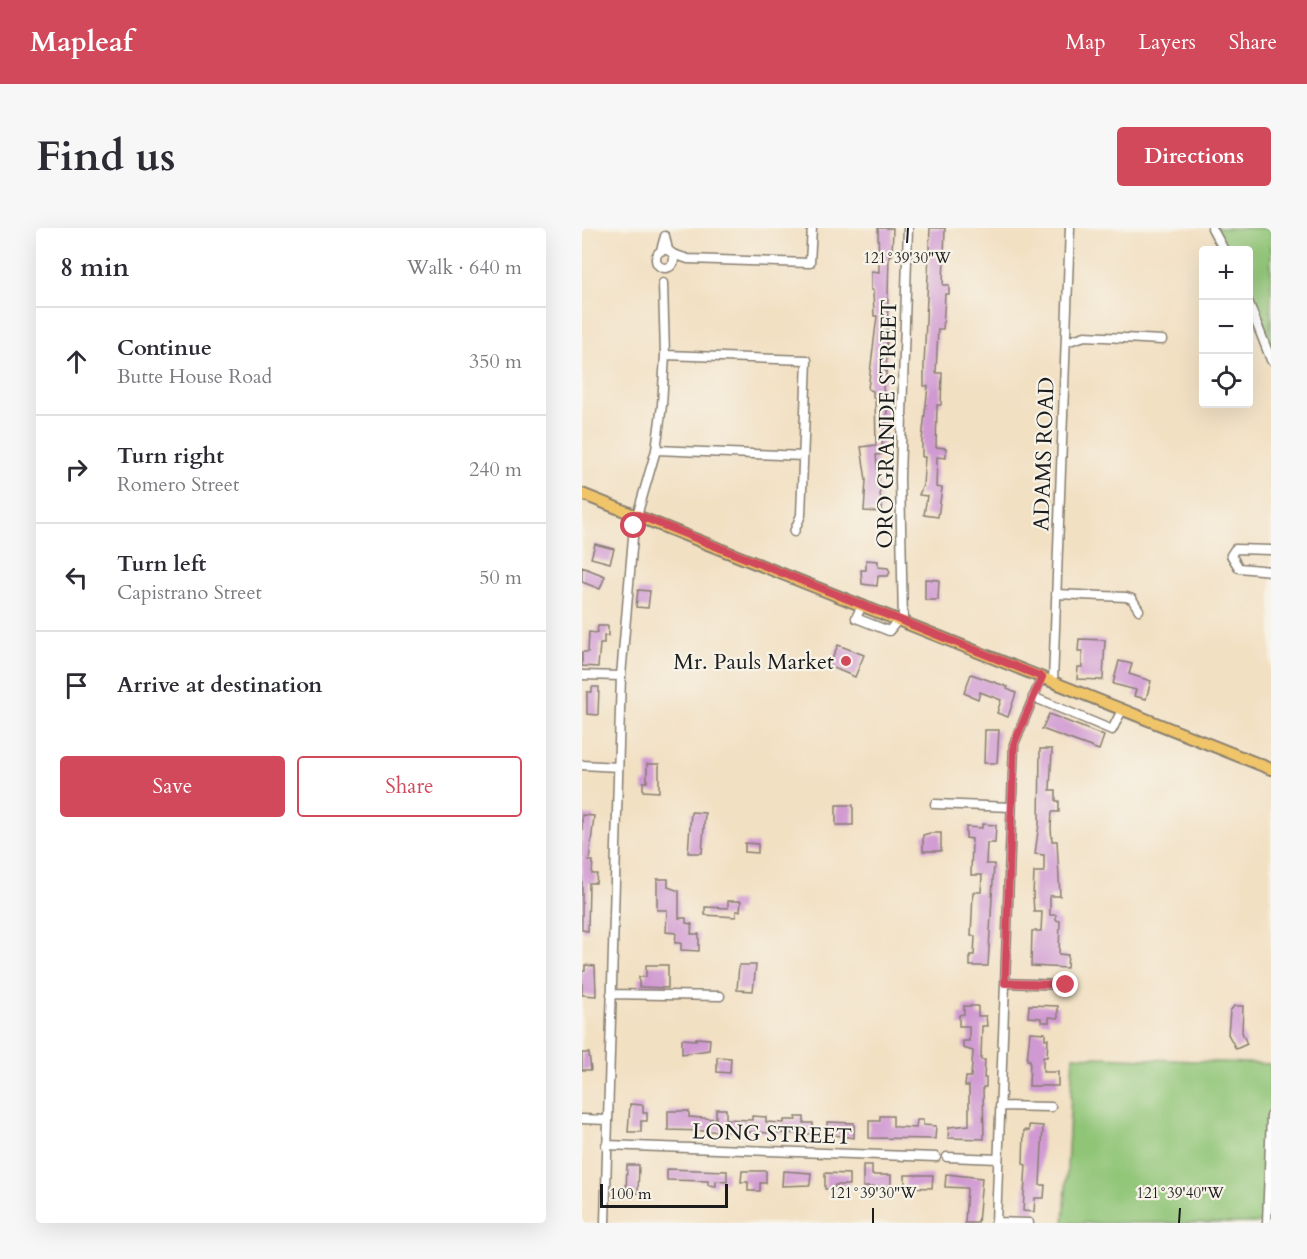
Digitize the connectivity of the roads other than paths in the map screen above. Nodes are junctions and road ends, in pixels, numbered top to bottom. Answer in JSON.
{"nodes":[{"id":1,"x":812,"y":228,"type":"edge"},
{"id":2,"x":908,"y":228,"type":"edge"},
{"id":3,"x":1070,"y":228,"type":"edge"},
{"id":4,"x":1212,"y":228,"type":"edge"},
{"id":5,"x":665,"y":232,"type":"edge"},
{"id":6,"x":1222,"y":246,"type":"edge"},
{"id":7,"x":667,"y":259,"type":"junction"},
{"id":8,"x":1253,"y":314,"type":"edge"},
{"id":9,"x":1162,"y":340,"type":"dead end"},
{"id":10,"x":1066,"y":342,"type":"junction"},
{"id":11,"x":665,"y":355,"type":"junction"},
{"id":12,"x":1271,"y":360,"type":"edge"},
{"id":13,"x":656,"y":450,"type":"junction"},
{"id":14,"x":803,"y":456,"type":"junction"},
{"id":15,"x":582,"y":494,"type":"edge"},
{"id":16,"x":638,"y":515,"type":"junction"},
{"id":17,"x":794,"y":531,"type":"dead end"},
{"id":18,"x":1271,"y":550,"type":"edge"},
{"id":19,"x":1271,"y":571,"type":"edge"},
{"id":20,"x":1056,"y":594,"type":"junction"},
{"id":21,"x":862,"y":605,"type":"junction"},
{"id":22,"x":1138,"y":610,"type":"dead end"},
{"id":23,"x":880,"y":613,"type":"junction"},
{"id":24,"x":901,"y":621,"type":"junction"},
{"id":25,"x":874,"y":625,"type":"junction"},
{"id":26,"x":582,"y":675,"type":"edge"},
{"id":27,"x":621,"y":676,"type":"junction"},
{"id":28,"x":1047,"y":680,"type":"junction"},
{"id":29,"x":1033,"y":698,"type":"junction"},
{"id":30,"x":1122,"y":710,"type":"junction"},
{"id":31,"x":582,"y":765,"type":"edge"},
{"id":32,"x":618,"y":766,"type":"junction"},
{"id":33,"x":1271,"y":769,"type":"edge"},
{"id":34,"x":935,"y":804,"type":"dead end"},
{"id":35,"x":1011,"y":807,"type":"junction"},
{"id":36,"x":1005,"y":983,"type":"junction"},
{"id":37,"x":1066,"y":985,"type":"dead end"},
{"id":38,"x":611,"y":994,"type":"junction"},
{"id":39,"x":720,"y":996,"type":"dead end"},
{"id":40,"x":1000,"y":1106,"type":"junction"},
{"id":41,"x":1051,"y":1107,"type":"dead end"},
{"id":42,"x":1271,"y":1116,"type":"edge"},
{"id":43,"x":582,"y":1119,"type":"edge"},
{"id":44,"x":607,"y":1120,"type":"junction"},
{"id":45,"x":606,"y":1145,"type":"junction"},
{"id":46,"x":936,"y":1157,"type":"dead end"},
{"id":47,"x":947,"y":1157,"type":"dead end"},
{"id":48,"x":998,"y":1159,"type":"junction"},
{"id":49,"x":996,"y":1222,"type":"edge"},
{"id":50,"x":605,"y":1223,"type":"edge"},
{"id":51,"x":1029,"y":1223,"type":"edge"},
{"id":52,"x":1267,"y":1223,"type":"edge"}],
"edges":[{"from":1,"to":7,"type":"street"},
{"from":2,"to":24,"type":"street","name":"ORO GRANDE STREET"},
{"from":3,"to":10,"type":"street","name":"ADAMS ROAD"},
{"from":4,"to":6,"type":"street"},
{"from":5,"to":7,"type":"street"},
{"from":7,"to":11,"type":"street"},
{"from":8,"to":12,"type":"street"},
{"from":9,"to":10,"type":"street"},
{"from":10,"to":20,"type":"street","name":"ADAMS ROAD"},
{"from":11,"to":13,"type":"street"},
{"from":11,"to":14,"type":"street"},
{"from":13,"to":14,"type":"street"},
{"from":13,"to":16,"type":"street"},
{"from":14,"to":17,"type":"street"},
{"from":15,"to":16,"type":"main road"},
{"from":16,"to":21,"type":"main road"},
{"from":16,"to":27,"type":"street"},
{"from":18,"to":19,"type":"street"},
{"from":20,"to":22,"type":"street"},
{"from":20,"to":28,"type":"street","name":"ADAMS ROAD"},
{"from":21,"to":23,"type":"main road"},
{"from":21,"to":25,"type":"street"},
{"from":23,"to":24,"type":"main road"},
{"from":23,"to":25,"type":"street"},
{"from":24,"to":25,"type":"street"},
{"from":24,"to":28,"type":"main road"},
{"from":26,"to":27,"type":"street"},
{"from":27,"to":32,"type":"street"},
{"from":28,"to":29,"type":"street"},
{"from":28,"to":30,"type":"main road"},
{"from":29,"to":30,"type":"street"},
{"from":29,"to":35,"type":"street"},
{"from":30,"to":33,"type":"main road"},
{"from":31,"to":32,"type":"street"},
{"from":32,"to":38,"type":"street"},
{"from":34,"to":35,"type":"street"},
{"from":35,"to":36,"type":"street"},
{"from":36,"to":37,"type":"street"},
{"from":36,"to":40,"type":"street"},
{"from":38,"to":39,"type":"street"},
{"from":38,"to":44,"type":"street"},
{"from":40,"to":41,"type":"street"},
{"from":40,"to":48,"type":"street"},
{"from":42,"to":52,"type":"street"},
{"from":43,"to":44,"type":"street"},
{"from":44,"to":45,"type":"street"},
{"from":45,"to":46,"type":"street","name":"LONG STREET"},
{"from":45,"to":50,"type":"street"},
{"from":47,"to":48,"type":"street"},
{"from":48,"to":49,"type":"street"},
{"from":49,"to":51,"type":"street"}]}
